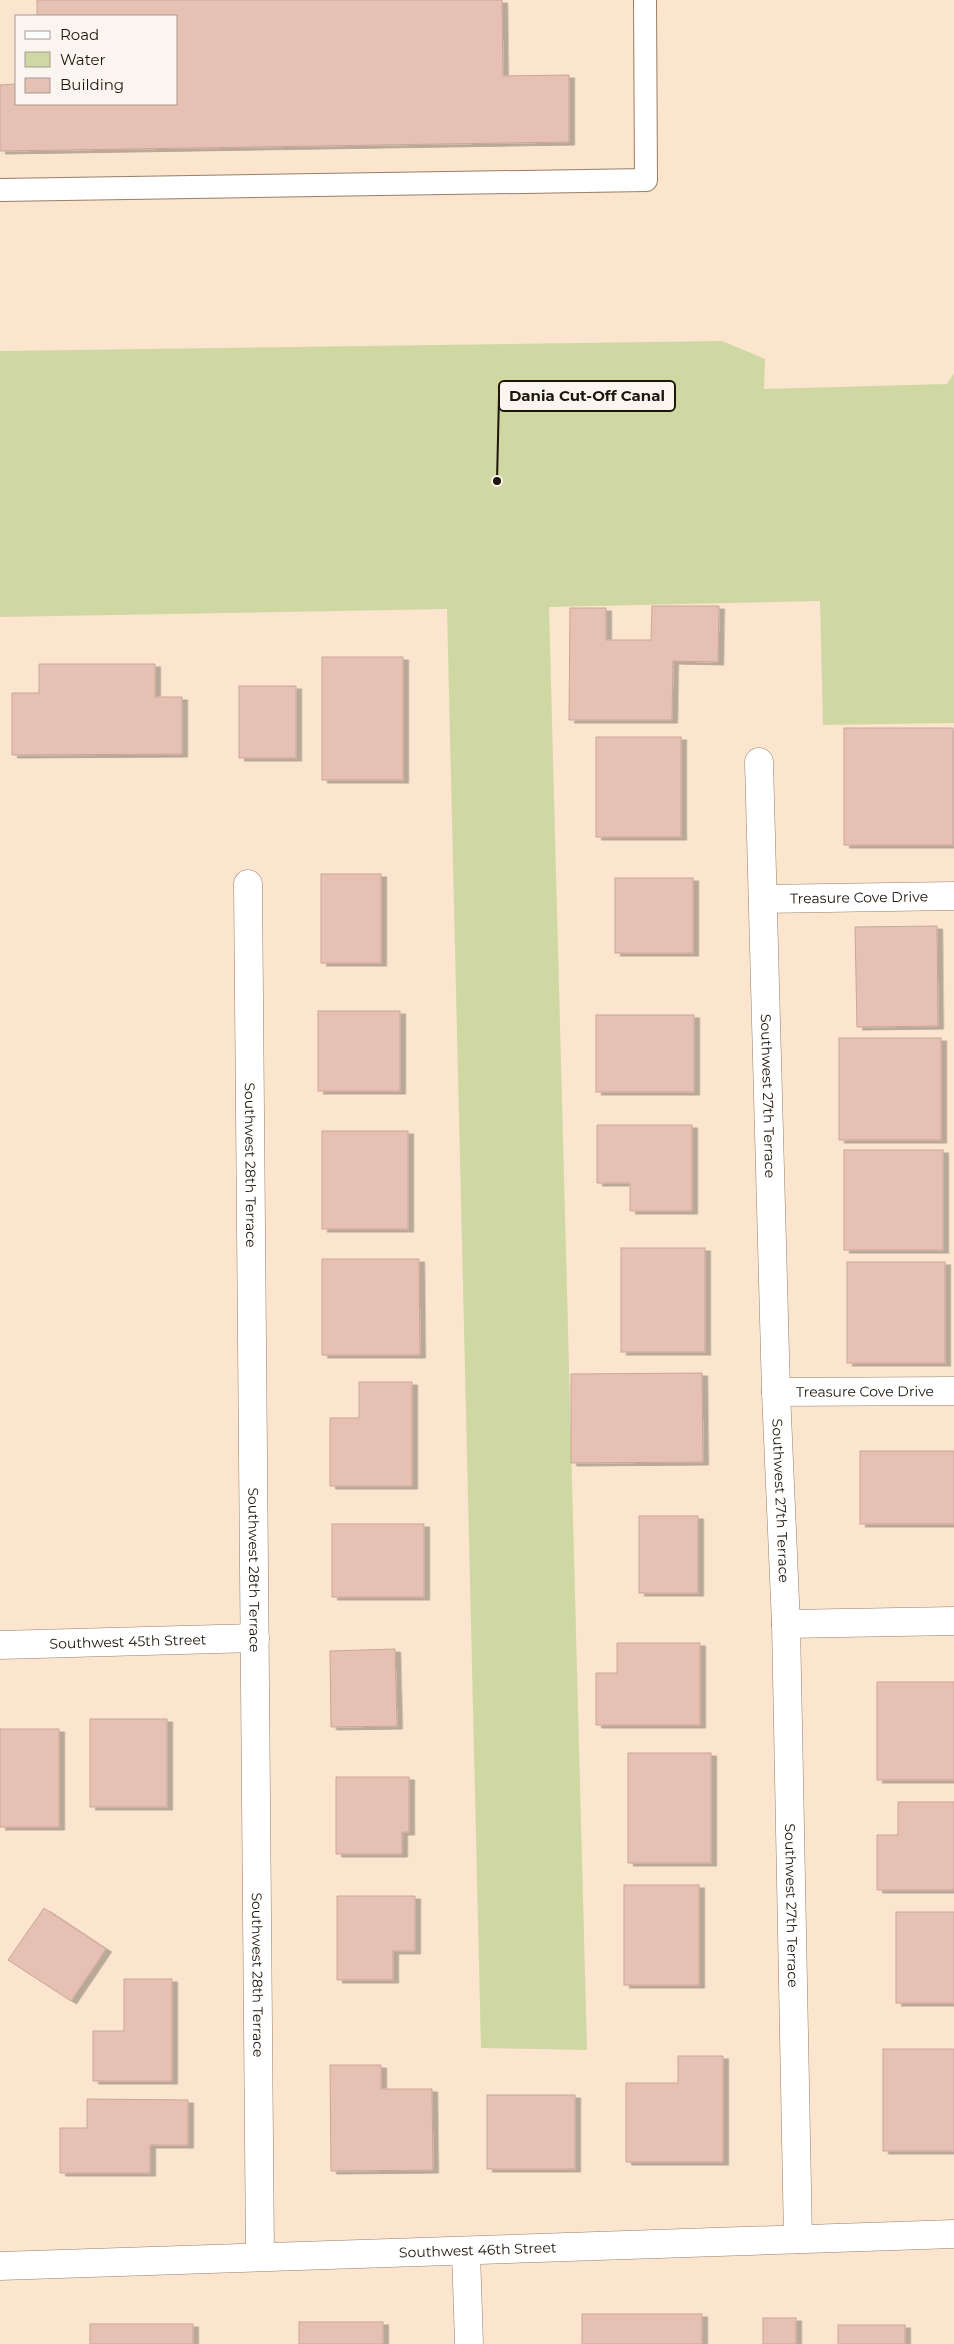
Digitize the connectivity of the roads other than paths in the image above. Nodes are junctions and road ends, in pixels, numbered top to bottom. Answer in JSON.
{"nodes":[{"id":1,"x":645,"y":0,"type":"edge"},
{"id":2,"x":0,"y":190,"type":"edge"},
{"id":3,"x":760,"y":762,"type":"dead end"},
{"id":4,"x":248,"y":884,"type":"dead end"},
{"id":5,"x":954,"y":896,"type":"edge"},
{"id":6,"x":763,"y":898,"type":"junction"},
{"id":7,"x":954,"y":1391,"type":"edge"},
{"id":8,"x":776,"y":1392,"type":"junction"},
{"id":9,"x":954,"y":1621,"type":"edge"},
{"id":10,"x":786,"y":1624,"type":"junction"},
{"id":11,"x":254,"y":1638,"type":"junction"},
{"id":12,"x":0,"y":1645,"type":"edge"},
{"id":13,"x":954,"y":2234,"type":"edge"},
{"id":14,"x":798,"y":2239,"type":"junction"},
{"id":15,"x":466,"y":2252,"type":"junction"},
{"id":16,"x":260,"y":2256,"type":"junction"},
{"id":17,"x":0,"y":2266,"type":"edge"},
{"id":18,"x":469,"y":2344,"type":"edge"}],
"edges":[{"from":1,"to":2,"type":"lane"},
{"from":3,"to":6,"type":"street","name":"Southwest 27th Terrace"},
{"from":4,"to":11,"type":"street","name":"Southwest 28th Terrace"},
{"from":5,"to":6,"type":"street","name":"Treasure Cove Drive"},
{"from":6,"to":8,"type":"street","name":"Southwest 27th Terrace"},
{"from":7,"to":8,"type":"street","name":"Treasure Cove Drive"},
{"from":8,"to":10,"type":"street","name":"Southwest 27th Terrace"},
{"from":9,"to":10,"type":"street"},
{"from":10,"to":14,"type":"street","name":"Southwest 27th Terrace"},
{"from":11,"to":12,"type":"street","name":"Southwest 45th Street"},
{"from":11,"to":16,"type":"street","name":"Southwest 28th Terrace"},
{"from":13,"to":14,"type":"street","name":"Southwest 46th Street"},
{"from":14,"to":15,"type":"street","name":"Southwest 46th Street"},
{"from":15,"to":16,"type":"street","name":"Southwest 46th Street"},
{"from":15,"to":18,"type":"street"},
{"from":16,"to":17,"type":"street","name":"Southwest 46th Street"}]}
